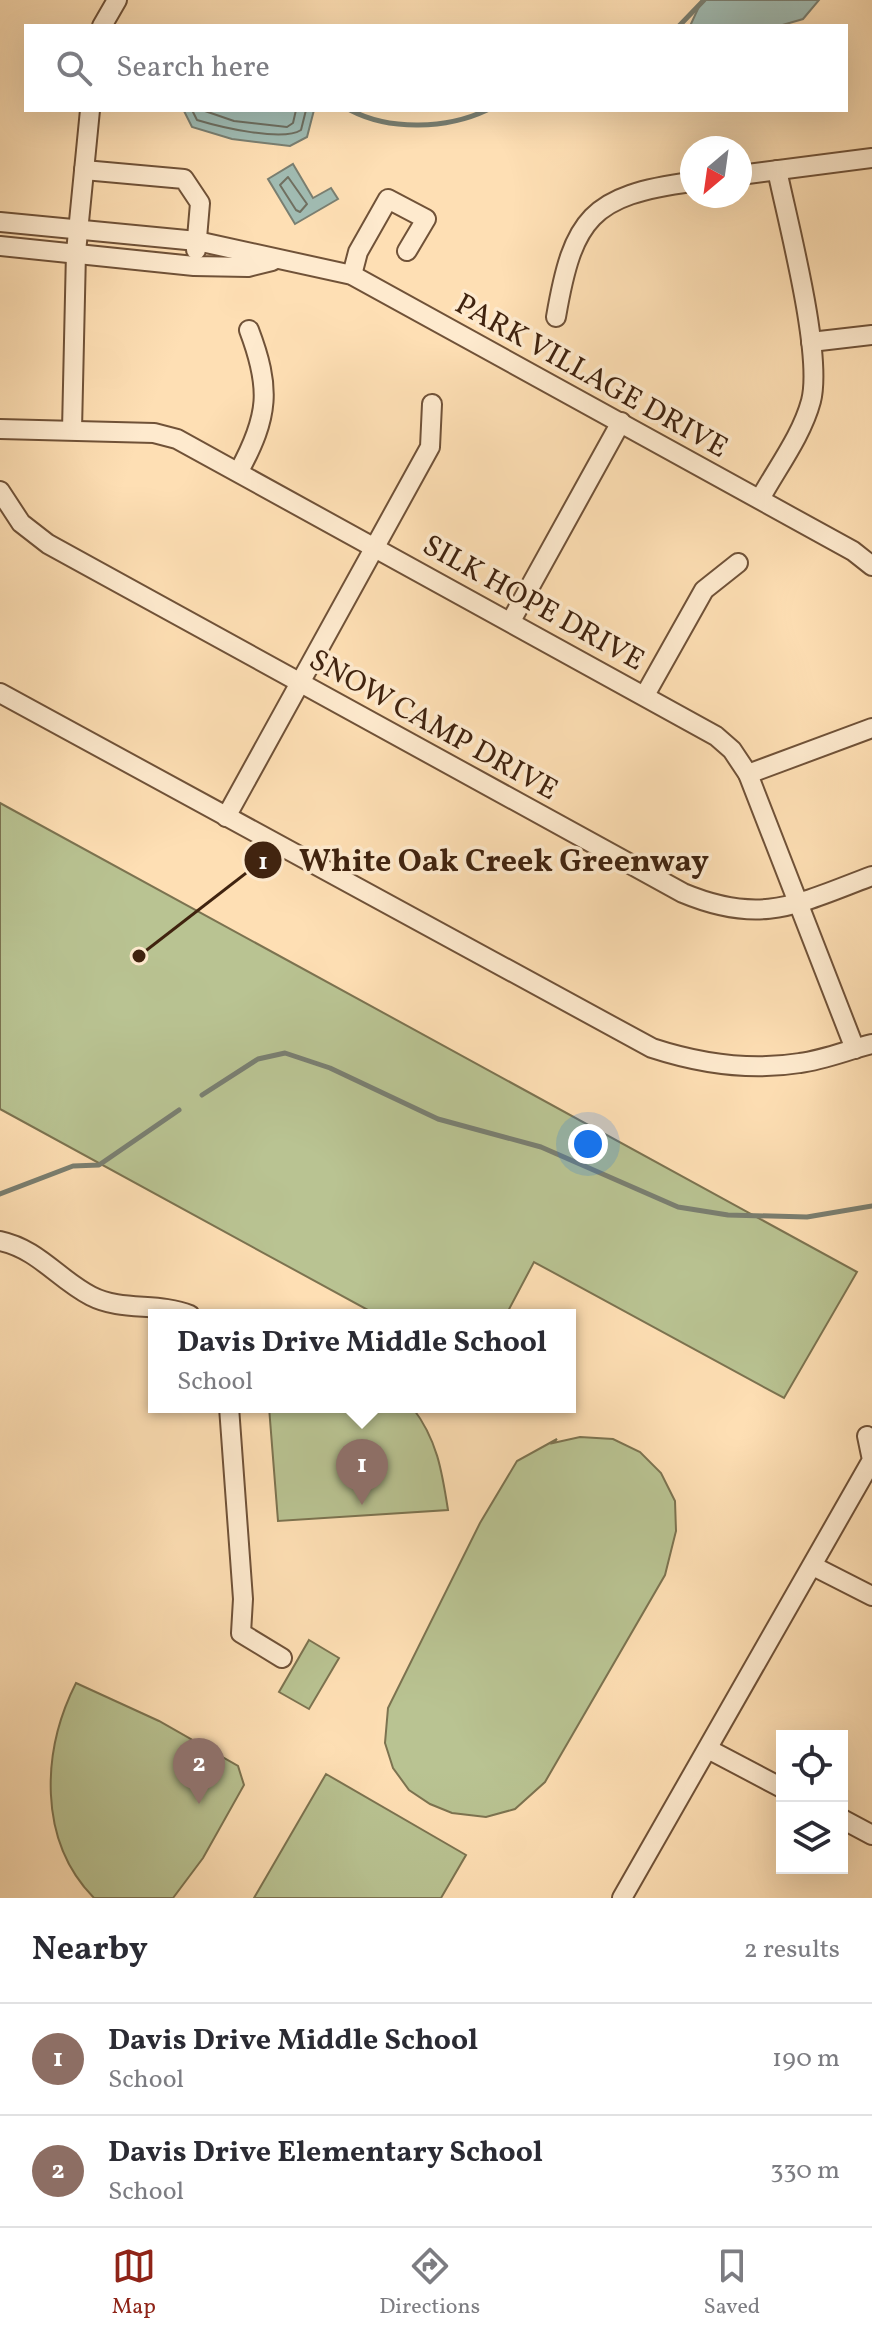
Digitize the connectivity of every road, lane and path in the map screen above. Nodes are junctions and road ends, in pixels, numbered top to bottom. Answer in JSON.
{"nodes":[{"id":1,"x":117,"y":0,"type":"edge"},
{"id":2,"x":103,"y":24,"type":"edge"},
{"id":3,"x":90,"y":112,"type":"edge"},
{"id":4,"x":872,"y":158,"type":"edge"},
{"id":5,"x":84,"y":170,"type":"junction"},
{"id":6,"x":777,"y":170,"type":"junction"},
{"id":7,"x":752,"y":173,"type":"edge"},
{"id":8,"x":680,"y":183,"type":"edge"},
{"id":9,"x":0,"y":222,"type":"edge"},
{"id":10,"x":80,"y":229,"type":"junction"},
{"id":11,"x":197,"y":241,"type":"junction"},
{"id":12,"x":0,"y":246,"type":"edge"},
{"id":13,"x":407,"y":251,"type":"dead end"},
{"id":14,"x":76,"y":252,"type":"junction"},
{"id":15,"x":275,"y":260,"type":"junction"},
{"id":16,"x":194,"y":266,"type":"junction"},
{"id":17,"x":352,"y":275,"type":"junction"},
{"id":18,"x":556,"y":317,"type":"dead end"},
{"id":19,"x":249,"y":330,"type":"dead end"},
{"id":20,"x":872,"y":335,"type":"edge"},
{"id":21,"x":811,"y":342,"type":"junction"},
{"id":22,"x":432,"y":404,"type":"dead end"},
{"id":23,"x":621,"y":422,"type":"junction"},
{"id":24,"x":0,"y":429,"type":"edge"},
{"id":25,"x":72,"y":430,"type":"junction"},
{"id":26,"x":239,"y":471,"type":"junction"},
{"id":27,"x":0,"y":491,"type":"edge"},
{"id":28,"x":760,"y":499,"type":"junction"},
{"id":29,"x":376,"y":547,"type":"junction"},
{"id":30,"x":738,"y":563,"type":"dead end"},
{"id":31,"x":872,"y":566,"type":"edge"},
{"id":32,"x":511,"y":621,"type":"junction"},
{"id":33,"x":301,"y":682,"type":"junction"},
{"id":34,"x":0,"y":693,"type":"edge"},
{"id":35,"x":645,"y":695,"type":"junction"},
{"id":36,"x":872,"y":728,"type":"edge"},
{"id":37,"x":748,"y":774,"type":"junction"},
{"id":38,"x":226,"y":817,"type":"junction"},
{"id":39,"x":872,"y":876,"type":"edge"},
{"id":40,"x":800,"y":903,"type":"junction"},
{"id":41,"x":863,"y":1046,"type":"edge"},
{"id":42,"x":0,"y":1241,"type":"edge"},
{"id":43,"x":175,"y":1309,"type":"edge"},
{"id":44,"x":229,"y":1413,"type":"edge"},
{"id":45,"x":867,"y":1436,"type":"dead end"},
{"id":46,"x":813,"y":1566,"type":"junction"},
{"id":47,"x":872,"y":1596,"type":"edge"},
{"id":48,"x":282,"y":1658,"type":"dead end"},
{"id":49,"x":708,"y":1749,"type":"junction"},
{"id":50,"x":776,"y":1785,"type":"edge"},
{"id":51,"x":848,"y":1822,"type":"edge"},
{"id":52,"x":872,"y":1835,"type":"edge"},
{"id":53,"x":622,"y":1898,"type":"edge"}],
"edges":[{"from":1,"to":2,"type":"street"},
{"from":3,"to":5,"type":"street"},
{"from":4,"to":6,"type":"street"},
{"from":5,"to":10,"type":"street"},
{"from":5,"to":11,"type":"street"},
{"from":6,"to":7,"type":"street"},
{"from":6,"to":21,"type":"street"},
{"from":8,"to":18,"type":"street"},
{"from":9,"to":10,"type":"street","name":"PARK VILLAGE DRIVE"},
{"from":10,"to":11,"type":"street","name":"PARK VILLAGE DRIVE"},
{"from":10,"to":14,"type":"street"},
{"from":11,"to":15,"type":"street","name":"PARK VILLAGE DRIVE"},
{"from":11,"to":16,"type":"street"},
{"from":12,"to":14,"type":"street","name":"PARK VILLAGE DRIVE"},
{"from":13,"to":17,"type":"street"},
{"from":14,"to":16,"type":"street","name":"PARK VILLAGE DRIVE"},
{"from":14,"to":25,"type":"street"},
{"from":15,"to":16,"type":"street","name":"PARK VILLAGE DRIVE"},
{"from":15,"to":17,"type":"street","name":"PARK VILLAGE DRIVE"},
{"from":17,"to":23,"type":"street","name":"PARK VILLAGE DRIVE"},
{"from":19,"to":26,"type":"street"},
{"from":20,"to":21,"type":"street"},
{"from":21,"to":28,"type":"street"},
{"from":22,"to":29,"type":"street"},
{"from":23,"to":28,"type":"street","name":"PARK VILLAGE DRIVE"},
{"from":23,"to":32,"type":"street"},
{"from":24,"to":25,"type":"street","name":"SILK HOPE DRIVE"},
{"from":25,"to":26,"type":"street","name":"SILK HOPE DRIVE"},
{"from":26,"to":29,"type":"street","name":"SILK HOPE DRIVE"},
{"from":27,"to":33,"type":"street","name":"SNOW CAMP DRIVE"},
{"from":28,"to":31,"type":"street","name":"PARK VILLAGE DRIVE"},
{"from":29,"to":32,"type":"street","name":"SILK HOPE DRIVE"},
{"from":29,"to":33,"type":"street"},
{"from":30,"to":35,"type":"street"},
{"from":32,"to":35,"type":"street","name":"SILK HOPE DRIVE"},
{"from":33,"to":38,"type":"street"},
{"from":33,"to":40,"type":"street","name":"SNOW CAMP DRIVE"},
{"from":34,"to":38,"type":"street"},
{"from":35,"to":37,"type":"street","name":"SILK HOPE DRIVE"},
{"from":36,"to":37,"type":"street"},
{"from":37,"to":40,"type":"street","name":"SILK HOPE DRIVE"},
{"from":38,"to":41,"type":"street"},
{"from":39,"to":40,"type":"street","name":"SNOW CAMP DRIVE"},
{"from":40,"to":41,"type":"street","name":"SILK HOPE DRIVE"},
{"from":42,"to":43,"type":"street"},
{"from":44,"to":48,"type":"street"},
{"from":45,"to":46,"type":"street"},
{"from":46,"to":47,"type":"street"},
{"from":46,"to":49,"type":"street"},
{"from":49,"to":50,"type":"street"},
{"from":49,"to":53,"type":"street"},
{"from":51,"to":52,"type":"street"}]}
